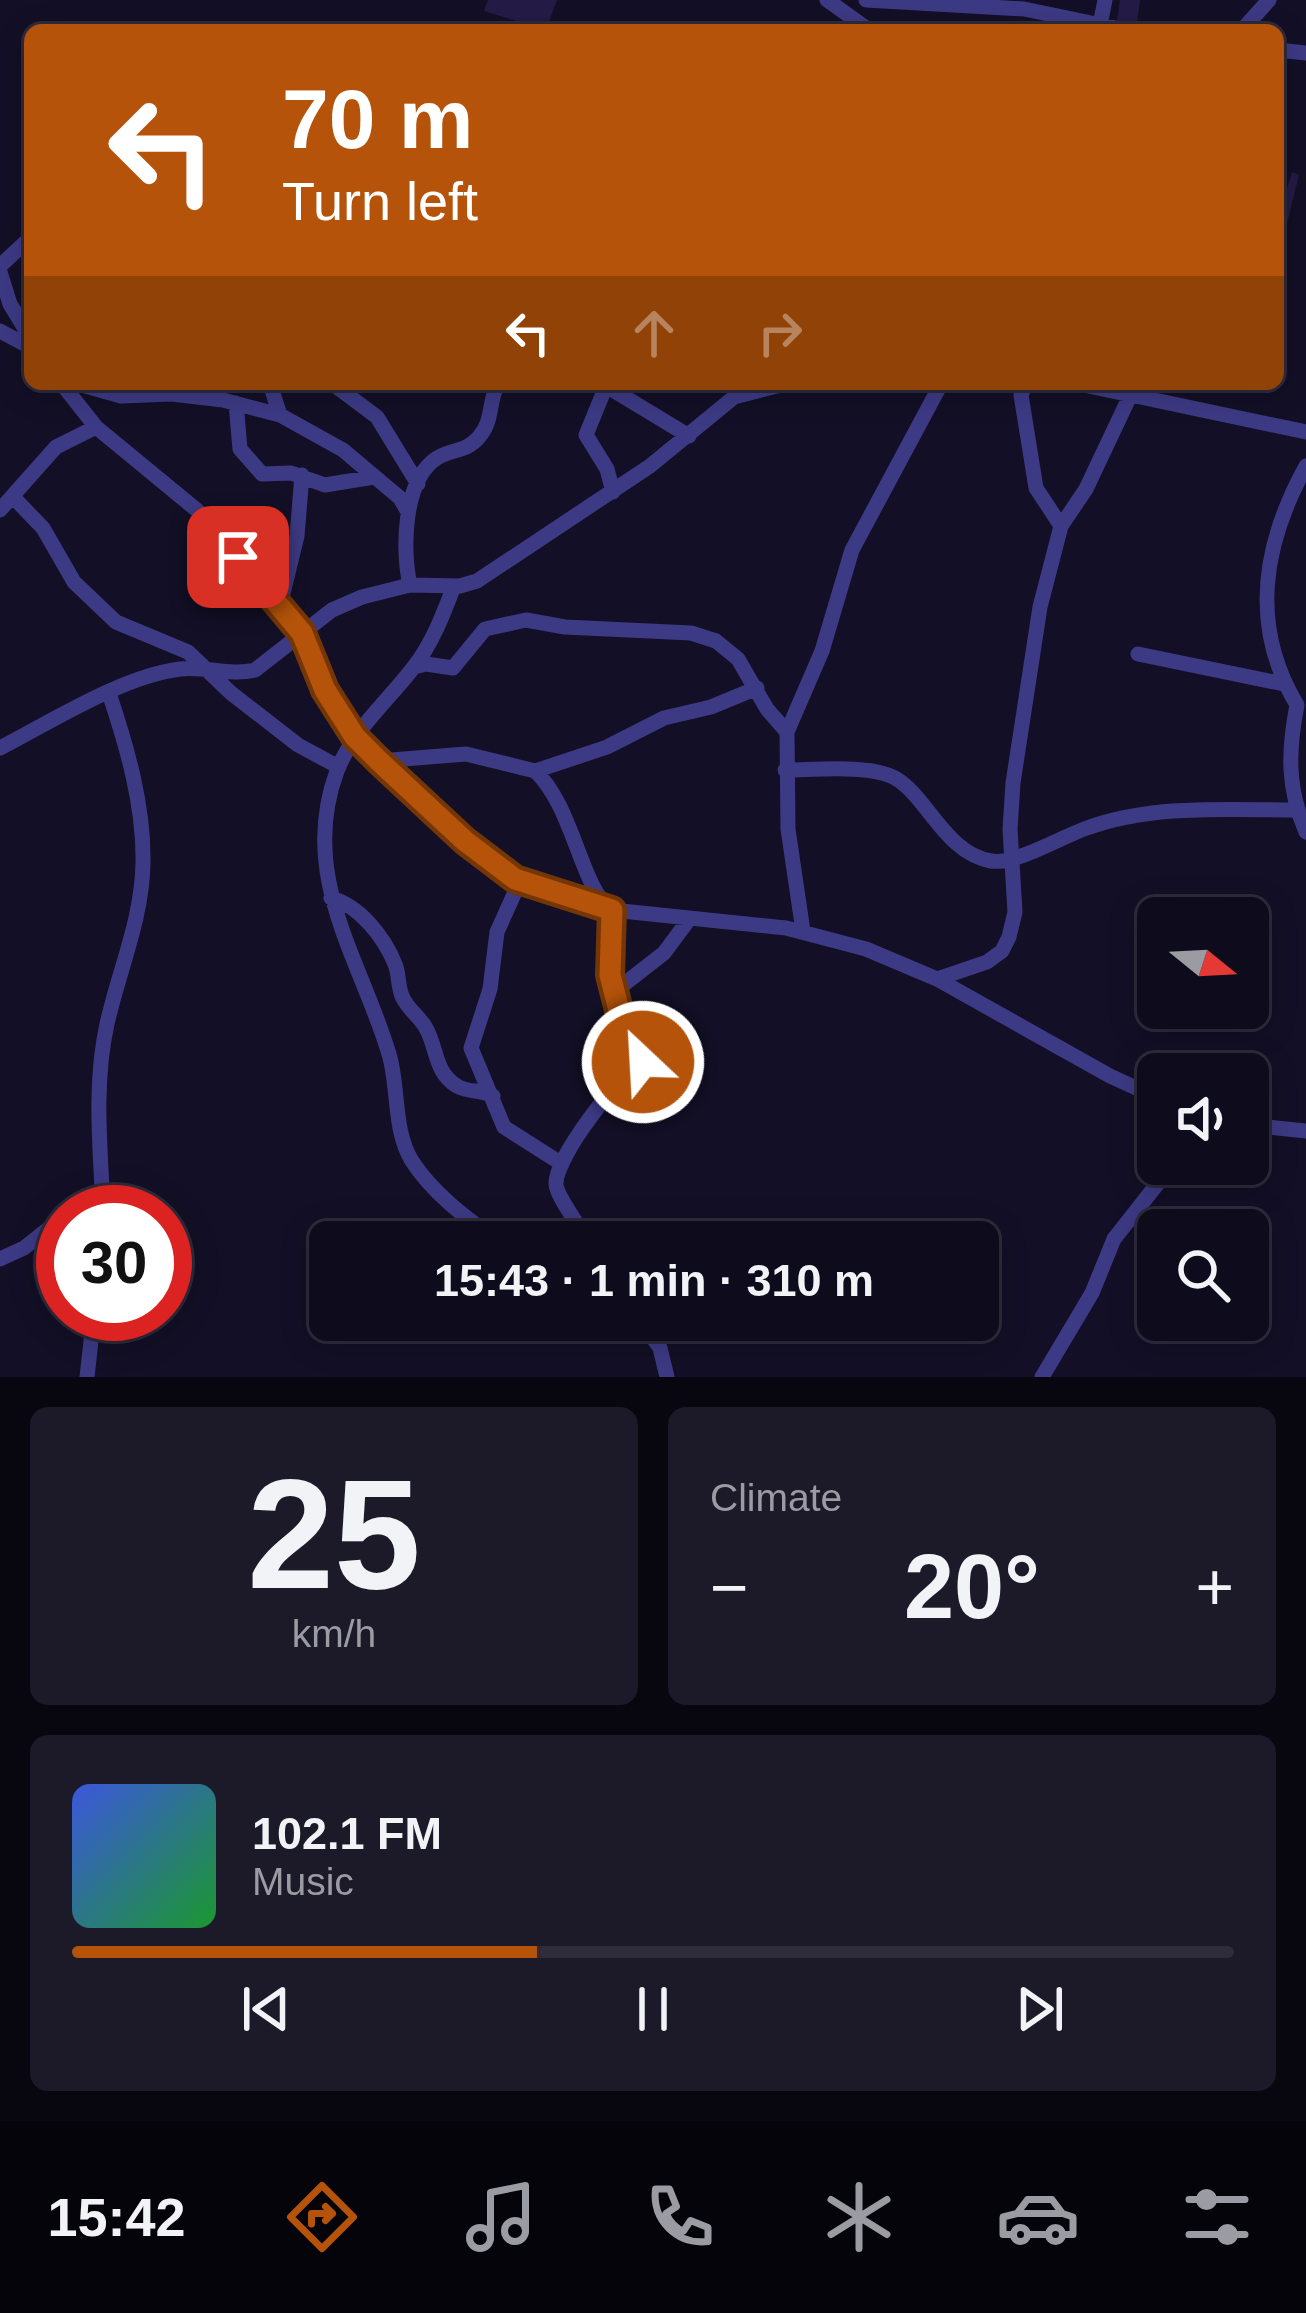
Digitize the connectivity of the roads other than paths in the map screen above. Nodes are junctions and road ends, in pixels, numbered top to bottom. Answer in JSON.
{"nodes":[{"id":1,"x":827,"y":0,"type":"edge"},
{"id":2,"x":1269,"y":0,"type":"edge"},
{"id":3,"x":870,"y":1,"type":"edge"},
{"id":4,"x":916,"y":3,"type":"edge"},
{"id":5,"x":861,"y":24,"type":"edge"},
{"id":6,"x":1083,"y":24,"type":"edge"},
{"id":7,"x":1248,"y":24,"type":"edge"},
{"id":8,"x":24,"y":244,"type":"edge"},
{"id":9,"x":0,"y":269,"type":"edge"},
{"id":10,"x":24,"y":328,"type":"edge"},
{"id":11,"x":67,"y":390,"type":"edge"},
{"id":12,"x":100,"y":390,"type":"edge"},
{"id":13,"x":272,"y":390,"type":"edge"},
{"id":14,"x":341,"y":390,"type":"edge"},
{"id":15,"x":495,"y":390,"type":"edge"},
{"id":16,"x":602,"y":390,"type":"edge"},
{"id":17,"x":612,"y":390,"type":"edge"},
{"id":18,"x":739,"y":390,"type":"edge"},
{"id":19,"x":938,"y":390,"type":"edge"},
{"id":20,"x":1023,"y":390,"type":"edge"},
{"id":21,"x":1104,"y":390,"type":"edge"},
{"id":22,"x":1130,"y":396,"type":"junction"},
{"id":23,"x":236,"y":403,"type":"junction"},
{"id":24,"x":280,"y":415,"type":"junction"},
{"id":25,"x":96,"y":427,"type":"junction"},
{"id":26,"x":1306,"y":432,"type":"edge"},
{"id":27,"x":688,"y":436,"type":"junction"},
{"id":28,"x":1306,"y":466,"type":"edge"},
{"id":29,"x":302,"y":475,"type":"junction"},
{"id":30,"x":374,"y":477,"type":"junction"},
{"id":31,"x":418,"y":484,"type":"junction"},
{"id":32,"x":613,"y":491,"type":"junction"},
{"id":33,"x":13,"y":496,"type":"junction"},
{"id":34,"x":0,"y":510,"type":"edge"},
{"id":35,"x":408,"y":512,"type":"junction"},
{"id":36,"x":1061,"y":526,"type":"junction"},
{"id":37,"x":410,"y":585,"type":"junction"},
{"id":38,"x":454,"y":586,"type":"junction"},
{"id":39,"x":279,"y":610,"type":"junction"},
{"id":40,"x":302,"y":633,"type":"junction"},
{"id":41,"x":1138,"y":654,"type":"dead end"},
{"id":42,"x":208,"y":668,"type":"junction"},
{"id":43,"x":414,"y":668,"type":"junction"},
{"id":44,"x":1284,"y":684,"type":"junction"},
{"id":45,"x":757,"y":688,"type":"junction"},
{"id":46,"x":110,"y":693,"type":"junction"},
{"id":47,"x":1301,"y":707,"type":"edge"},
{"id":48,"x":787,"y":732,"type":"junction"},
{"id":49,"x":355,"y":737,"type":"junction"},
{"id":50,"x":0,"y":748,"type":"edge"},
{"id":51,"x":379,"y":761,"type":"junction"},
{"id":52,"x":339,"y":766,"type":"junction"},
{"id":53,"x":785,"y":770,"type":"junction"},
{"id":54,"x":535,"y":771,"type":"junction"},
{"id":55,"x":1297,"y":810,"type":"junction"},
{"id":56,"x":1306,"y":832,"type":"edge"},
{"id":57,"x":1011,"y":858,"type":"junction"},
{"id":58,"x":520,"y":881,"type":"junction"},
{"id":59,"x":331,"y":898,"type":"junction"},
{"id":60,"x":612,"y":910,"type":"junction"},
{"id":61,"x":690,"y":919,"type":"junction"},
{"id":62,"x":803,"y":931,"type":"junction"},
{"id":63,"x":937,"y":979,"type":"junction"},
{"id":64,"x":614,"y":992,"type":"junction"},
{"id":65,"x":1137,"y":1088,"type":"edge"},
{"id":66,"x":493,"y":1096,"type":"junction"},
{"id":67,"x":1269,"y":1128,"type":"edge"},
{"id":68,"x":1306,"y":1131,"type":"edge"},
{"id":69,"x":562,"y":1164,"type":"junction"},
{"id":70,"x":102,"y":1185,"type":"edge"},
{"id":71,"x":1156,"y":1185,"type":"edge"},
{"id":72,"x":472,"y":1221,"type":"edge"},
{"id":73,"x":576,"y":1221,"type":"edge"},
{"id":74,"x":36,"y":1238,"type":"edge"},
{"id":75,"x":0,"y":1259,"type":"edge"},
{"id":76,"x":91,"y":1341,"type":"edge"},
{"id":77,"x":655,"y":1341,"type":"edge"},
{"id":78,"x":87,"y":1377,"type":"edge"},
{"id":79,"x":668,"y":1377,"type":"edge"},
{"id":80,"x":1042,"y":1377,"type":"edge"}],
"edges":[{"from":1,"to":5,"type":"street"},
{"from":2,"to":7,"type":"street"},
{"from":3,"to":4,"type":"street"},
{"from":4,"to":6,"type":"street"},
{"from":8,"to":9,"type":"street"},
{"from":9,"to":10,"type":"street"},
{"from":11,"to":25,"type":"street"},
{"from":12,"to":23,"type":"street"},
{"from":13,"to":24,"type":"street"},
{"from":14,"to":31,"type":"street"},
{"from":15,"to":31,"type":"street"},
{"from":16,"to":32,"type":"street"},
{"from":17,"to":27,"type":"street"},
{"from":18,"to":27,"type":"street"},
{"from":19,"to":48,"type":"street"},
{"from":20,"to":36,"type":"street"},
{"from":21,"to":22,"type":"street"},
{"from":22,"to":26,"type":"street"},
{"from":22,"to":36,"type":"street"},
{"from":23,"to":24,"type":"street"},
{"from":23,"to":29,"type":"street"},
{"from":24,"to":30,"type":"street"},
{"from":25,"to":33,"type":"street"},
{"from":25,"to":39,"type":"street"},
{"from":27,"to":32,"type":"street"},
{"from":28,"to":44,"type":"street"},
{"from":29,"to":30,"type":"street"},
{"from":29,"to":39,"type":"street"},
{"from":30,"to":35,"type":"street"},
{"from":31,"to":35,"type":"street"},
{"from":32,"to":38,"type":"street"},
{"from":33,"to":34,"type":"street"},
{"from":33,"to":42,"type":"street"},
{"from":35,"to":37,"type":"street"},
{"from":36,"to":57,"type":"street"},
{"from":37,"to":38,"type":"street"},
{"from":37,"to":40,"type":"street"},
{"from":38,"to":43,"type":"street"},
{"from":39,"to":40,"type":"street"},
{"from":40,"to":42,"type":"street"},
{"from":40,"to":49,"type":"street"},
{"from":41,"to":44,"type":"street"},
{"from":42,"to":46,"type":"street"},
{"from":42,"to":52,"type":"street"},
{"from":43,"to":45,"type":"street"},
{"from":43,"to":49,"type":"street"},
{"from":44,"to":47,"type":"street"},
{"from":45,"to":48,"type":"street"},
{"from":45,"to":54,"type":"street"},
{"from":46,"to":50,"type":"street"},
{"from":46,"to":70,"type":"street"},
{"from":47,"to":55,"type":"street"},
{"from":48,"to":53,"type":"street"},
{"from":49,"to":51,"type":"street"},
{"from":49,"to":52,"type":"street"},
{"from":51,"to":54,"type":"street"},
{"from":51,"to":58,"type":"street"},
{"from":52,"to":59,"type":"street"},
{"from":53,"to":57,"type":"street"},
{"from":53,"to":62,"type":"street"},
{"from":54,"to":60,"type":"street"},
{"from":55,"to":56,"type":"street"},
{"from":55,"to":57,"type":"street"},
{"from":57,"to":63,"type":"street"},
{"from":58,"to":60,"type":"street"},
{"from":58,"to":66,"type":"street"},
{"from":59,"to":66,"type":"street"},
{"from":59,"to":72,"type":"street"},
{"from":60,"to":61,"type":"street"},
{"from":60,"to":64,"type":"street"},
{"from":61,"to":62,"type":"street"},
{"from":61,"to":64,"type":"street"},
{"from":62,"to":63,"type":"street"},
{"from":63,"to":65,"type":"street"},
{"from":64,"to":69,"type":"street"},
{"from":66,"to":69,"type":"street"},
{"from":67,"to":68,"type":"street"},
{"from":69,"to":73,"type":"street"},
{"from":71,"to":80,"type":"street"},
{"from":74,"to":75,"type":"street"},
{"from":76,"to":78,"type":"street"},
{"from":77,"to":79,"type":"street"}]}
